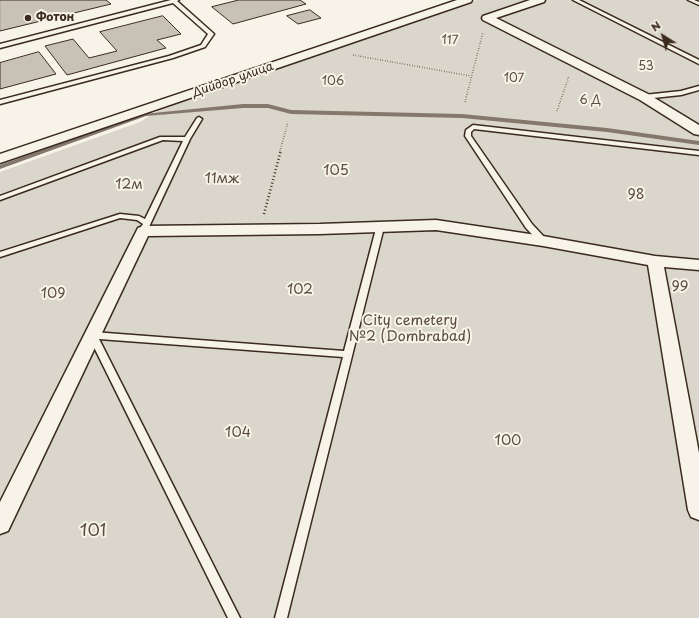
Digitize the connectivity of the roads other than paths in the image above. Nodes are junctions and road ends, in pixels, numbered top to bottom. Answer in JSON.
{"nodes":[{"id":1,"x":148,"y":0,"type":"edge"},
{"id":2,"x":176,"y":0,"type":"edge"},
{"id":3,"x":467,"y":0,"type":"edge"},
{"id":4,"x":540,"y":0,"type":"edge"},
{"id":5,"x":575,"y":0,"type":"edge"},
{"id":6,"x":690,"y":0,"type":"edge"},
{"id":7,"x":699,"y":4,"type":"edge"},
{"id":8,"x":154,"y":6,"type":"junction"},
{"id":9,"x":0,"y":46,"type":"edge"},
{"id":10,"x":699,"y":62,"type":"edge"},
{"id":11,"x":699,"y":88,"type":"edge"},
{"id":12,"x":644,"y":97,"type":"junction"},
{"id":13,"x":0,"y":102,"type":"edge"},
{"id":14,"x":199,"y":118,"type":"dead end"},
{"id":15,"x":699,"y":131,"type":"edge"},
{"id":16,"x":187,"y":139,"type":"junction"},
{"id":17,"x":699,"y":153,"type":"edge"},
{"id":18,"x":0,"y":159,"type":"edge"},
{"id":19,"x":0,"y":198,"type":"edge"},
{"id":20,"x":145,"y":227,"type":"junction"},
{"id":21,"x":380,"y":227,"type":"junction"},
{"id":22,"x":543,"y":241,"type":"junction"},
{"id":23,"x":0,"y":255,"type":"edge"},
{"id":24,"x":655,"y":261,"type":"junction"},
{"id":25,"x":699,"y":265,"type":"edge"},
{"id":26,"x":92,"y":335,"type":"junction"},
{"id":27,"x":347,"y":354,"type":"junction"},
{"id":28,"x":699,"y":510,"type":"edge"},
{"id":29,"x":1,"y":518,"type":"edge"},
{"id":30,"x":234,"y":618,"type":"edge"},
{"id":31,"x":281,"y":618,"type":"edge"}],
"edges":[{"from":1,"to":8,"type":"lane"},
{"from":2,"to":8,"type":"lane"},
{"from":2,"to":13,"type":"lane"},
{"from":3,"to":18,"type":"street","name":"Дийдор улица"},
{"from":4,"to":12,"type":"street"},
{"from":5,"to":10,"type":"lane"},
{"from":6,"to":7,"type":"lane"},
{"from":8,"to":9,"type":"lane"},
{"from":11,"to":12,"type":"lane"},
{"from":12,"to":15,"type":"street"},
{"from":14,"to":16,"type":"lane"},
{"from":16,"to":19,"type":"lane"},
{"from":16,"to":20,"type":"lane"},
{"from":17,"to":22,"type":"lane"},
{"from":20,"to":21,"type":"street"},
{"from":20,"to":23,"type":"lane"},
{"from":20,"to":26,"type":"street"},
{"from":21,"to":22,"type":"street"},
{"from":21,"to":27,"type":"lane"},
{"from":22,"to":24,"type":"street"},
{"from":24,"to":25,"type":"street"},
{"from":24,"to":28,"type":"street"},
{"from":26,"to":27,"type":"lane"},
{"from":26,"to":29,"type":"street"},
{"from":26,"to":30,"type":"lane"},
{"from":27,"to":31,"type":"lane"}]}
